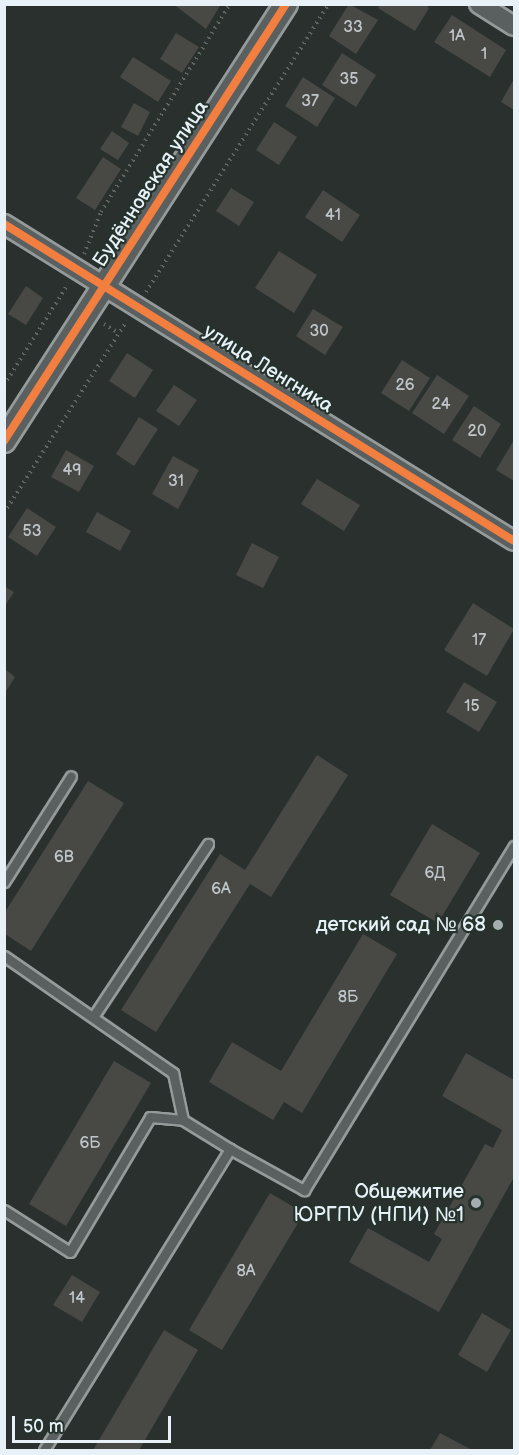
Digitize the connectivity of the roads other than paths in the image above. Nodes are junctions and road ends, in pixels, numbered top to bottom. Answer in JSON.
{"nodes":[{"id":1,"x":286,"y":4,"type":"edge"},
{"id":2,"x":479,"y":4,"type":"edge"},
{"id":3,"x":514,"y":26,"type":"edge"},
{"id":4,"x":4,"y":224,"type":"edge"},
{"id":5,"x":104,"y":286,"type":"junction"},
{"id":6,"x":4,"y":441,"type":"edge"},
{"id":7,"x":514,"y":541,"type":"edge"},
{"id":8,"x":71,"y":776,"type":"dead end"},
{"id":9,"x":208,"y":844,"type":"dead end"},
{"id":10,"x":514,"y":846,"type":"edge"},
{"id":11,"x":4,"y":882,"type":"edge"},
{"id":12,"x":4,"y":956,"type":"edge"},
{"id":13,"x":93,"y":1017,"type":"junction"},
{"id":14,"x":183,"y":1120,"type":"junction"},
{"id":15,"x":230,"y":1149,"type":"junction"},
{"id":16,"x":4,"y":1210,"type":"edge"},
{"id":17,"x":44,"y":1450,"type":"edge"}],
"edges":[{"from":1,"to":5,"type":"street","name":"Будённовская улица"},
{"from":2,"to":3,"type":"street"},
{"from":4,"to":5,"type":"street","name":"улица Ленгника"},
{"from":5,"to":6,"type":"street","name":"Будённовская улица"},
{"from":5,"to":7,"type":"street","name":"улица Ленгника"},
{"from":8,"to":11,"type":"lane"},
{"from":9,"to":13,"type":"lane"},
{"from":10,"to":15,"type":"lane"},
{"from":12,"to":13,"type":"lane"},
{"from":13,"to":14,"type":"lane"},
{"from":14,"to":15,"type":"lane"},
{"from":14,"to":16,"type":"lane"},
{"from":15,"to":17,"type":"lane"}]}
